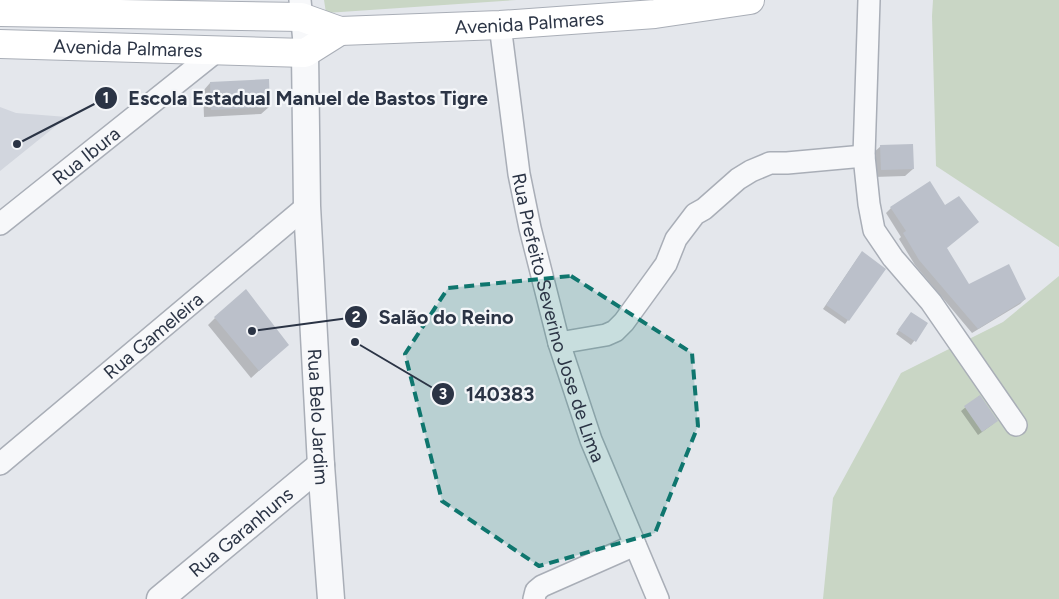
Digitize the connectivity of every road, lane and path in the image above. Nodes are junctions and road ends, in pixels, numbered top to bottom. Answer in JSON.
{"nodes":[{"id":1,"x":750,"y":0,"type":"edge"},
{"id":2,"x":869,"y":0,"type":"edge"},
{"id":3,"x":301,"y":9,"type":"edge"},
{"id":4,"x":0,"y":12,"type":"edge"},
{"id":5,"x":500,"y":25,"type":"junction"},
{"id":6,"x":340,"y":31,"type":"junction"},
{"id":7,"x":0,"y":44,"type":"edge"},
{"id":8,"x":218,"y":50,"type":"junction"},
{"id":9,"x":304,"y":53,"type":"junction"},
{"id":10,"x":864,"y":156,"type":"junction"},
{"id":11,"x":307,"y":206,"type":"junction"},
{"id":12,"x":0,"y":224,"type":"edge"},
{"id":13,"x":559,"y":343,"type":"junction"},
{"id":14,"x":1016,"y":425,"type":"dead end"},
{"id":15,"x":0,"y":464,"type":"edge"},
{"id":16,"x":321,"y":465,"type":"junction"},
{"id":17,"x":635,"y":546,"type":"junction"},
{"id":18,"x":160,"y":599,"type":"edge"},
{"id":19,"x":331,"y":599,"type":"edge"},
{"id":20,"x":534,"y":599,"type":"edge"},
{"id":21,"x":658,"y":599,"type":"edge"}],
"edges":[{"from":1,"to":5,"type":"main road","name":"Avenida Palmares"},
{"from":2,"to":10,"type":"street"},
{"from":3,"to":4,"type":"main road","name":"Avenida Palmares"},
{"from":3,"to":6,"type":"main road","name":"Avenida Palmares"},
{"from":3,"to":9,"type":"street"},
{"from":5,"to":6,"type":"main road","name":"Avenida Palmares"},
{"from":5,"to":13,"type":"street","name":"Rua Prefeito Severino Jose de Lima"},
{"from":6,"to":9,"type":"main road","name":"Avenida Palmares"},
{"from":7,"to":8,"type":"main road","name":"Avenida Palmares"},
{"from":8,"to":9,"type":"main road","name":"Avenida Palmares"},
{"from":8,"to":12,"type":"street","name":"Rua Ibura"},
{"from":9,"to":11,"type":"street","name":"Rua Belo Jardim"},
{"from":10,"to":13,"type":"street"},
{"from":10,"to":14,"type":"street"},
{"from":11,"to":15,"type":"street","name":"Rua Gameleira"},
{"from":11,"to":16,"type":"street","name":"Rua Belo Jardim"},
{"from":13,"to":17,"type":"street","name":"Rua Prefeito Severino Jose de Lima"},
{"from":16,"to":18,"type":"street","name":"Rua Garanhuns"},
{"from":16,"to":19,"type":"street","name":"Rua Belo Jardim"},
{"from":17,"to":20,"type":"street"},
{"from":17,"to":21,"type":"street","name":"Rua Prefeito Severino Jose de Lima"}]}
